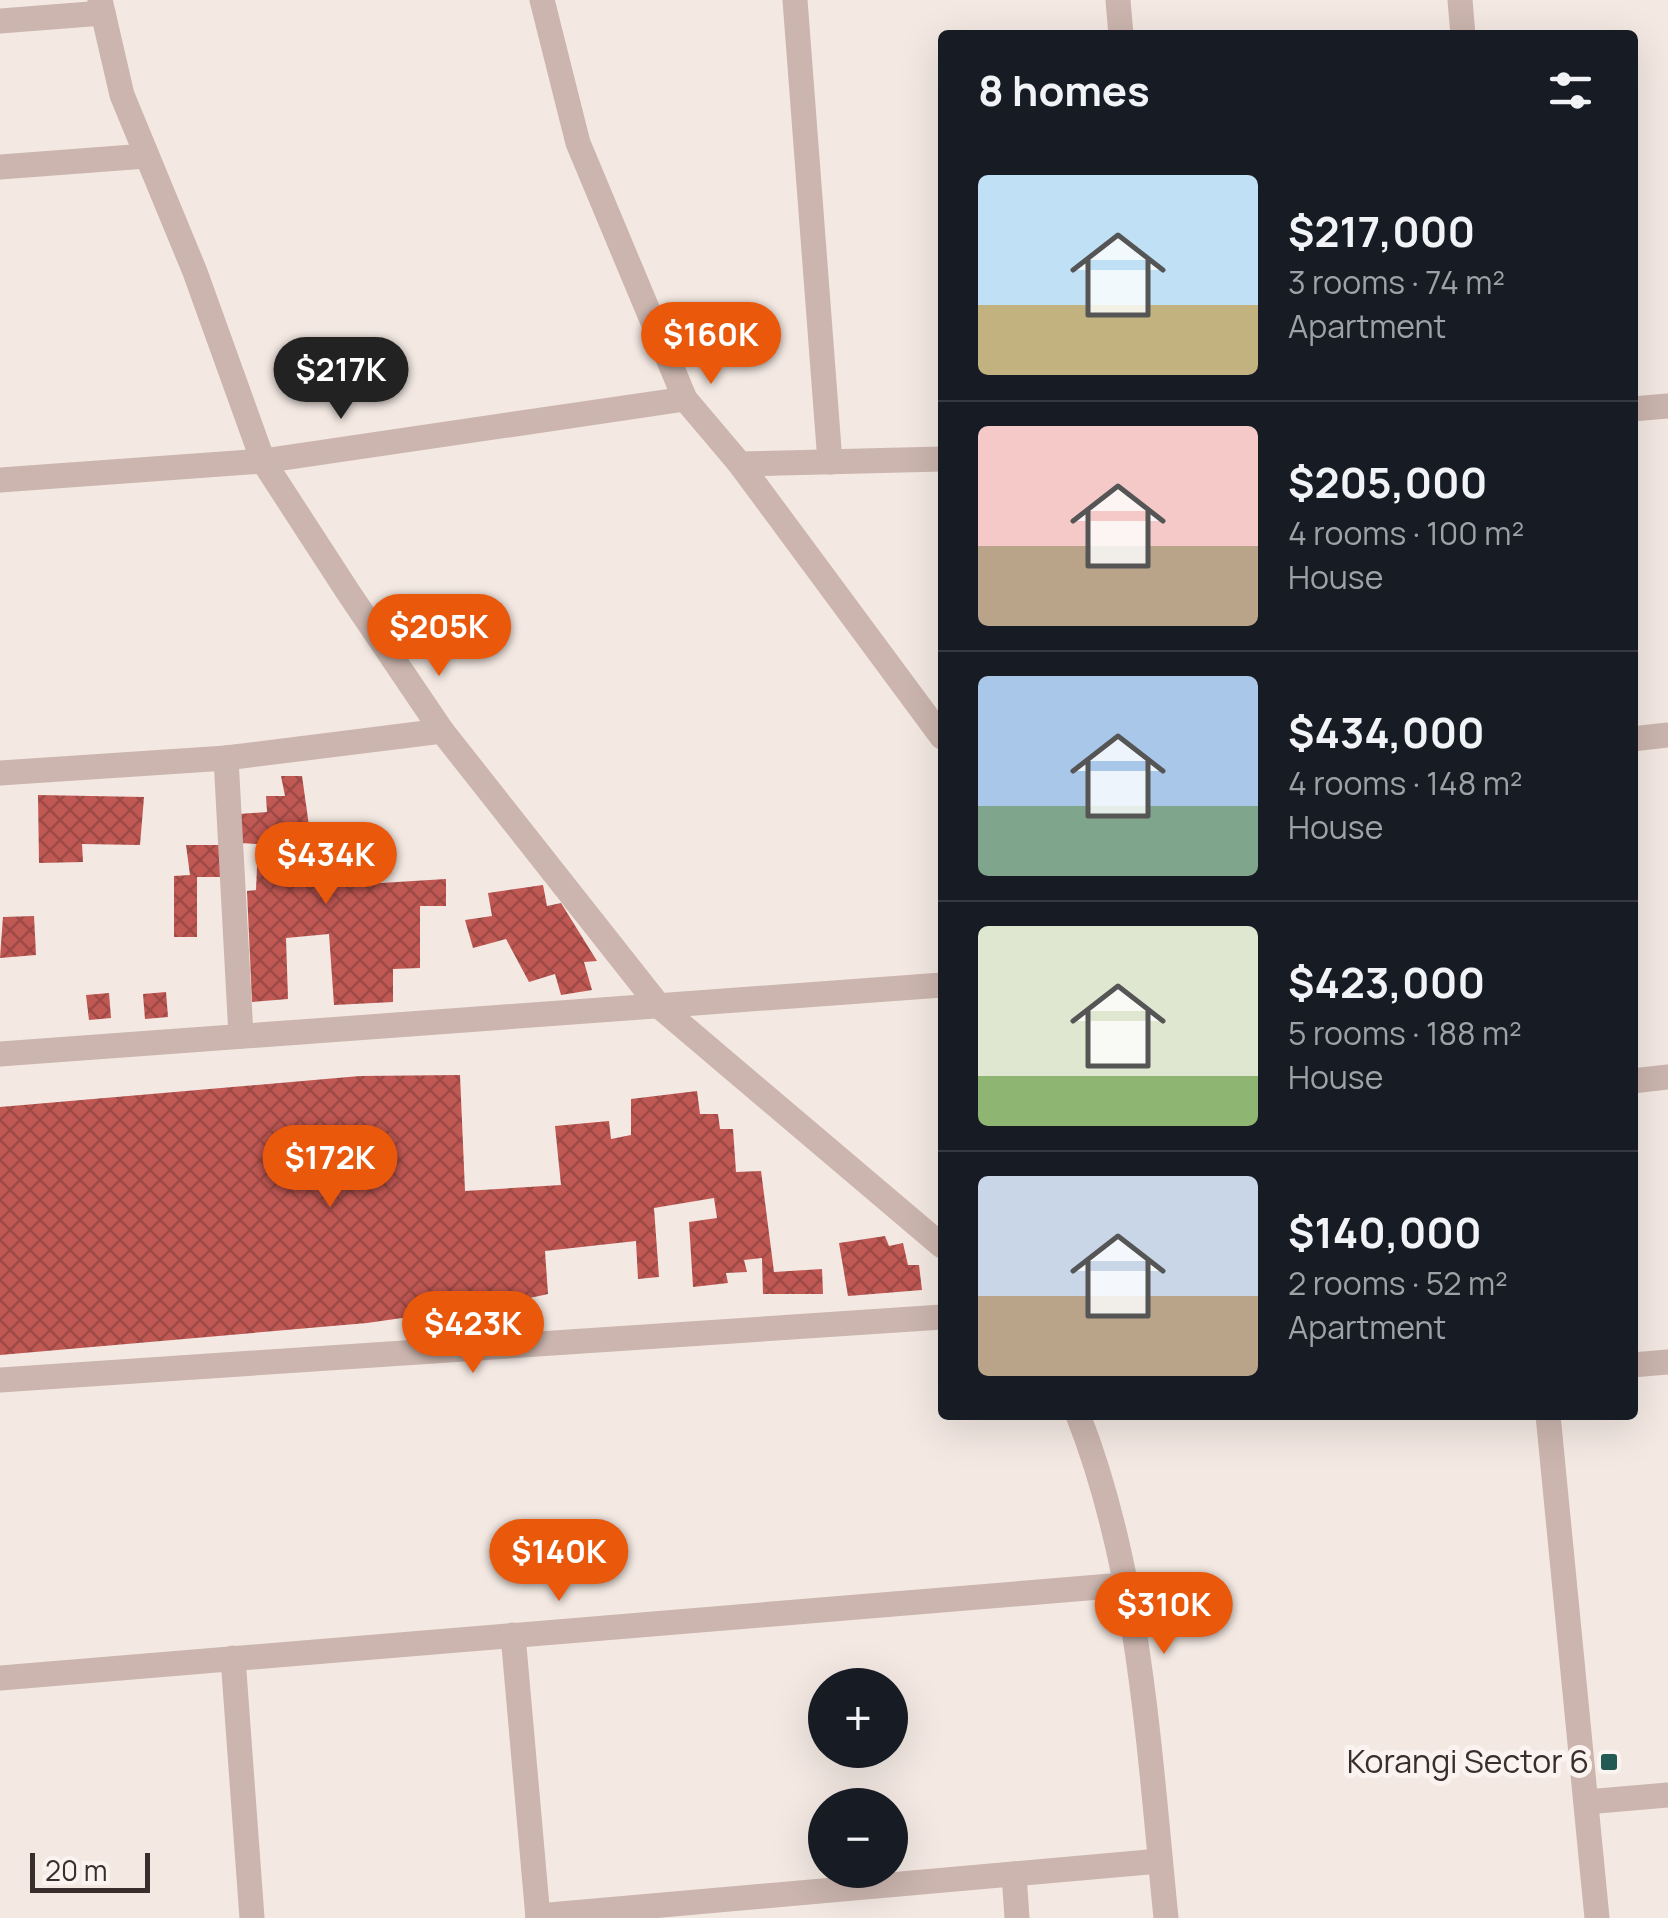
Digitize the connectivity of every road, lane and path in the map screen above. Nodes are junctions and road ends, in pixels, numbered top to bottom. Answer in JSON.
{"nodes":[{"id":1,"x":542,"y":0,"type":"edge"},
{"id":2,"x":794,"y":0,"type":"edge"},
{"id":3,"x":1118,"y":0,"type":"edge"},
{"id":4,"x":1460,"y":0,"type":"edge"},
{"id":5,"x":102,"y":7,"type":"edge"},
{"id":6,"x":0,"y":21,"type":"edge"},
{"id":7,"x":1121,"y":30,"type":"edge"},
{"id":8,"x":1462,"y":30,"type":"edge"},
{"id":9,"x":146,"y":156,"type":"junction"},
{"id":10,"x":0,"y":167,"type":"edge"},
{"id":11,"x":685,"y":398,"type":"junction"},
{"id":12,"x":1668,"y":406,"type":"edge"},
{"id":13,"x":1638,"y":409,"type":"edge"},
{"id":14,"x":938,"y":459,"type":"edge"},
{"id":15,"x":263,"y":461,"type":"junction"},
{"id":16,"x":830,"y":462,"type":"junction"},
{"id":17,"x":740,"y":464,"type":"junction"},
{"id":18,"x":0,"y":480,"type":"edge"},
{"id":19,"x":442,"y":731,"type":"junction"},
{"id":20,"x":938,"y":732,"type":"edge"},
{"id":21,"x":1668,"y":735,"type":"edge"},
{"id":22,"x":1638,"y":738,"type":"edge"},
{"id":23,"x":226,"y":758,"type":"junction"},
{"id":24,"x":0,"y":773,"type":"edge"},
{"id":25,"x":938,"y":985,"type":"edge"},
{"id":26,"x":659,"y":1006,"type":"junction"},
{"id":27,"x":241,"y":1036,"type":"junction"},
{"id":28,"x":0,"y":1054,"type":"edge"},
{"id":29,"x":1668,"y":1077,"type":"edge"},
{"id":30,"x":1638,"y":1080,"type":"edge"},
{"id":31,"x":938,"y":1243,"type":"edge"},
{"id":32,"x":938,"y":1317,"type":"edge"},
{"id":33,"x":1668,"y":1362,"type":"edge"},
{"id":34,"x":1638,"y":1364,"type":"edge"},
{"id":35,"x":0,"y":1380,"type":"edge"},
{"id":36,"x":1080,"y":1420,"type":"edge"},
{"id":37,"x":1548,"y":1420,"type":"edge"},
{"id":38,"x":1123,"y":1585,"type":"junction"},
{"id":39,"x":513,"y":1636,"type":"junction"},
{"id":40,"x":233,"y":1658,"type":"junction"},
{"id":41,"x":0,"y":1678,"type":"edge"},
{"id":42,"x":1668,"y":1795,"type":"edge"},
{"id":43,"x":1586,"y":1802,"type":"junction"},
{"id":44,"x":1160,"y":1861,"type":"junction"},
{"id":45,"x":1014,"y":1874,"type":"junction"},
{"id":46,"x":538,"y":1917,"type":"edge"},
{"id":47,"x":252,"y":1918,"type":"edge"},
{"id":48,"x":1017,"y":1918,"type":"edge"},
{"id":49,"x":1166,"y":1918,"type":"edge"},
{"id":50,"x":1597,"y":1918,"type":"edge"}],
"edges":[{"from":1,"to":11,"type":"street"},
{"from":2,"to":16,"type":"street"},
{"from":3,"to":7,"type":"street"},
{"from":4,"to":8,"type":"street"},
{"from":5,"to":6,"type":"street"},
{"from":5,"to":9,"type":"street"},
{"from":9,"to":10,"type":"street"},
{"from":9,"to":15,"type":"street"},
{"from":11,"to":15,"type":"street"},
{"from":11,"to":17,"type":"street"},
{"from":12,"to":13,"type":"street"},
{"from":14,"to":16,"type":"street"},
{"from":15,"to":18,"type":"street"},
{"from":15,"to":19,"type":"street"},
{"from":16,"to":17,"type":"street"},
{"from":17,"to":20,"type":"street"},
{"from":19,"to":23,"type":"street"},
{"from":19,"to":26,"type":"street"},
{"from":21,"to":22,"type":"street"},
{"from":23,"to":24,"type":"street"},
{"from":23,"to":27,"type":"street"},
{"from":25,"to":26,"type":"street"},
{"from":26,"to":27,"type":"street"},
{"from":26,"to":31,"type":"street"},
{"from":27,"to":28,"type":"street"},
{"from":29,"to":30,"type":"street"},
{"from":32,"to":35,"type":"street"},
{"from":33,"to":34,"type":"street"},
{"from":36,"to":38,"type":"street"},
{"from":37,"to":43,"type":"street"},
{"from":38,"to":39,"type":"street"},
{"from":38,"to":44,"type":"street"},
{"from":39,"to":40,"type":"street"},
{"from":39,"to":46,"type":"street"},
{"from":40,"to":41,"type":"street"},
{"from":40,"to":47,"type":"street"},
{"from":42,"to":43,"type":"street"},
{"from":43,"to":50,"type":"street"},
{"from":44,"to":45,"type":"street"},
{"from":44,"to":49,"type":"street"},
{"from":45,"to":46,"type":"street"},
{"from":45,"to":48,"type":"street"}]}
